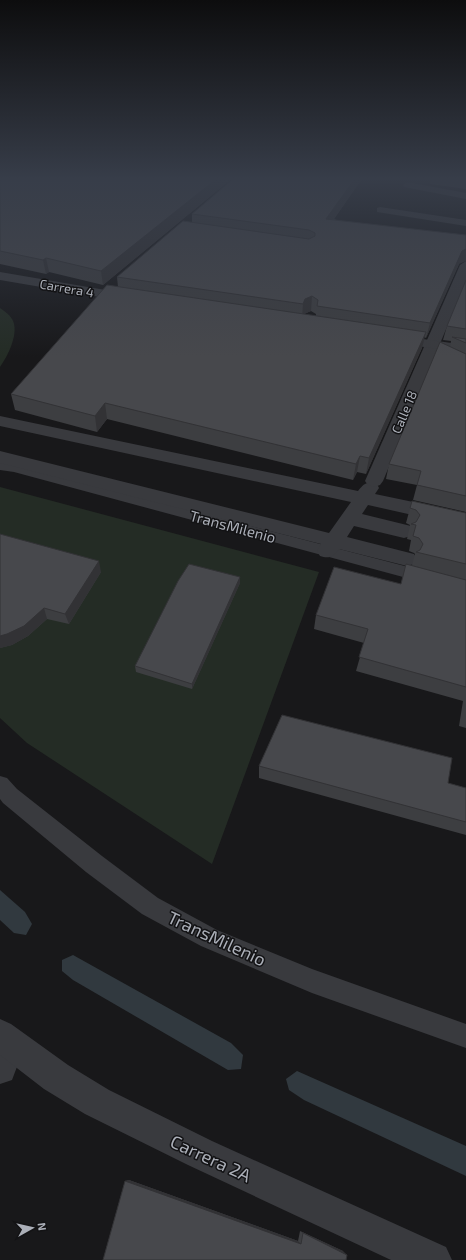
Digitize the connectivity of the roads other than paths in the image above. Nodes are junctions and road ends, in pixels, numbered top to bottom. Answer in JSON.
{"nodes":[{"id":1,"x":466,"y":265,"type":"edge"},
{"id":2,"x":0,"y":276,"type":"edge"},
{"id":3,"x":116,"y":284,"type":"dead end"},
{"id":4,"x":104,"y":294,"type":"junction"},
{"id":5,"x":143,"y":300,"type":"edge"},
{"id":6,"x":378,"y":336,"type":"edge"},
{"id":7,"x":432,"y":347,"type":"junction"},
{"id":8,"x":466,"y":349,"type":"edge"},
{"id":9,"x":452,"y":360,"type":"edge"},
{"id":10,"x":0,"y":421,"type":"edge"},
{"id":11,"x":0,"y":457,"type":"edge"},
{"id":12,"x":0,"y":466,"type":"edge"},
{"id":13,"x":363,"y":498,"type":"junction"},
{"id":14,"x":349,"y":518,"type":"junction"},
{"id":15,"x":466,"y":520,"type":"edge"},
{"id":16,"x":404,"y":531,"type":"dead end"},
{"id":17,"x":330,"y":546,"type":"junction"},
{"id":18,"x":407,"y":559,"type":"dead end"},
{"id":19,"x":466,"y":588,"type":"edge"},
{"id":20,"x":0,"y":785,"type":"edge"},
{"id":21,"x":466,"y":1036,"type":"edge"},
{"id":22,"x":3,"y":1049,"type":"edge"},
{"id":23,"x":433,"y":1260,"type":"edge"}],
"edges":[{"from":1,"to":7,"type":"street","name":"Calle 18"},
{"from":2,"to":4,"type":"street","name":"Carrera 4"},
{"from":3,"to":4,"type":"street"},
{"from":4,"to":5,"type":"street","name":"Carrera 4"},
{"from":6,"to":7,"type":"street"},
{"from":7,"to":8,"type":"street"},
{"from":7,"to":9,"type":"lane"},
{"from":7,"to":13,"type":"street","name":"Calle 18"},
{"from":10,"to":13,"type":"street"},
{"from":11,"to":17,"type":"street"},
{"from":12,"to":17,"type":"lane","name":"TransMilenio"},
{"from":13,"to":14,"type":"street","name":"Calle 18"},
{"from":13,"to":15,"type":"street"},
{"from":14,"to":16,"type":"street"},
{"from":14,"to":17,"type":"street","name":"Calle 18"},
{"from":17,"to":18,"type":"street"},
{"from":17,"to":19,"type":"lane","name":"TransMilenio"},
{"from":20,"to":21,"type":"lane","name":"TransMilenio"},
{"from":22,"to":23,"type":"street","name":"Carrera 2A"}]}
